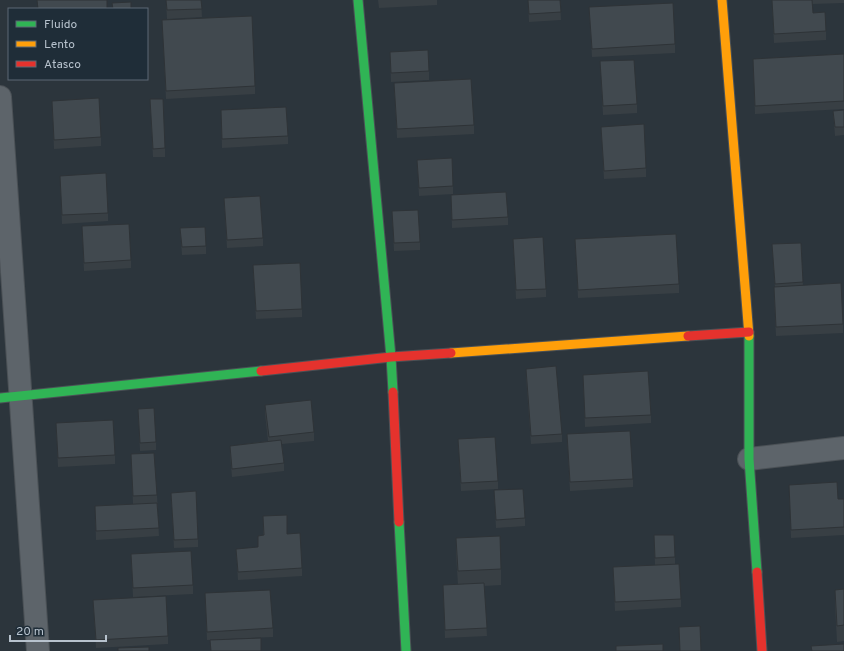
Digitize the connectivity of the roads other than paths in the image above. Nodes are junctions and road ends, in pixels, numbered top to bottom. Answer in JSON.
{"nodes":[{"id":1,"x":358,"y":0,"type":"edge"},
{"id":2,"x":722,"y":0,"type":"edge"},
{"id":3,"x":0,"y":96,"type":"edge"},
{"id":4,"x":749,"y":332,"type":"junction"},
{"id":5,"x":391,"y":357,"type":"junction"},
{"id":6,"x":10,"y":397,"type":"edge"},
{"id":7,"x":844,"y":448,"type":"edge"},
{"id":8,"x":749,"y":459,"type":"junction"},
{"id":9,"x":38,"y":651,"type":"edge"},
{"id":10,"x":406,"y":651,"type":"edge"},
{"id":11,"x":762,"y":651,"type":"edge"}],
"edges":[{"from":1,"to":5,"type":"street"},
{"from":2,"to":4,"type":"street"},
{"from":3,"to":6,"type":"street"},
{"from":4,"to":5,"type":"street"},
{"from":4,"to":8,"type":"street"},
{"from":5,"to":6,"type":"street"},
{"from":5,"to":10,"type":"street"},
{"from":6,"to":9,"type":"street"},
{"from":7,"to":8,"type":"street"},
{"from":8,"to":11,"type":"street"}]}
